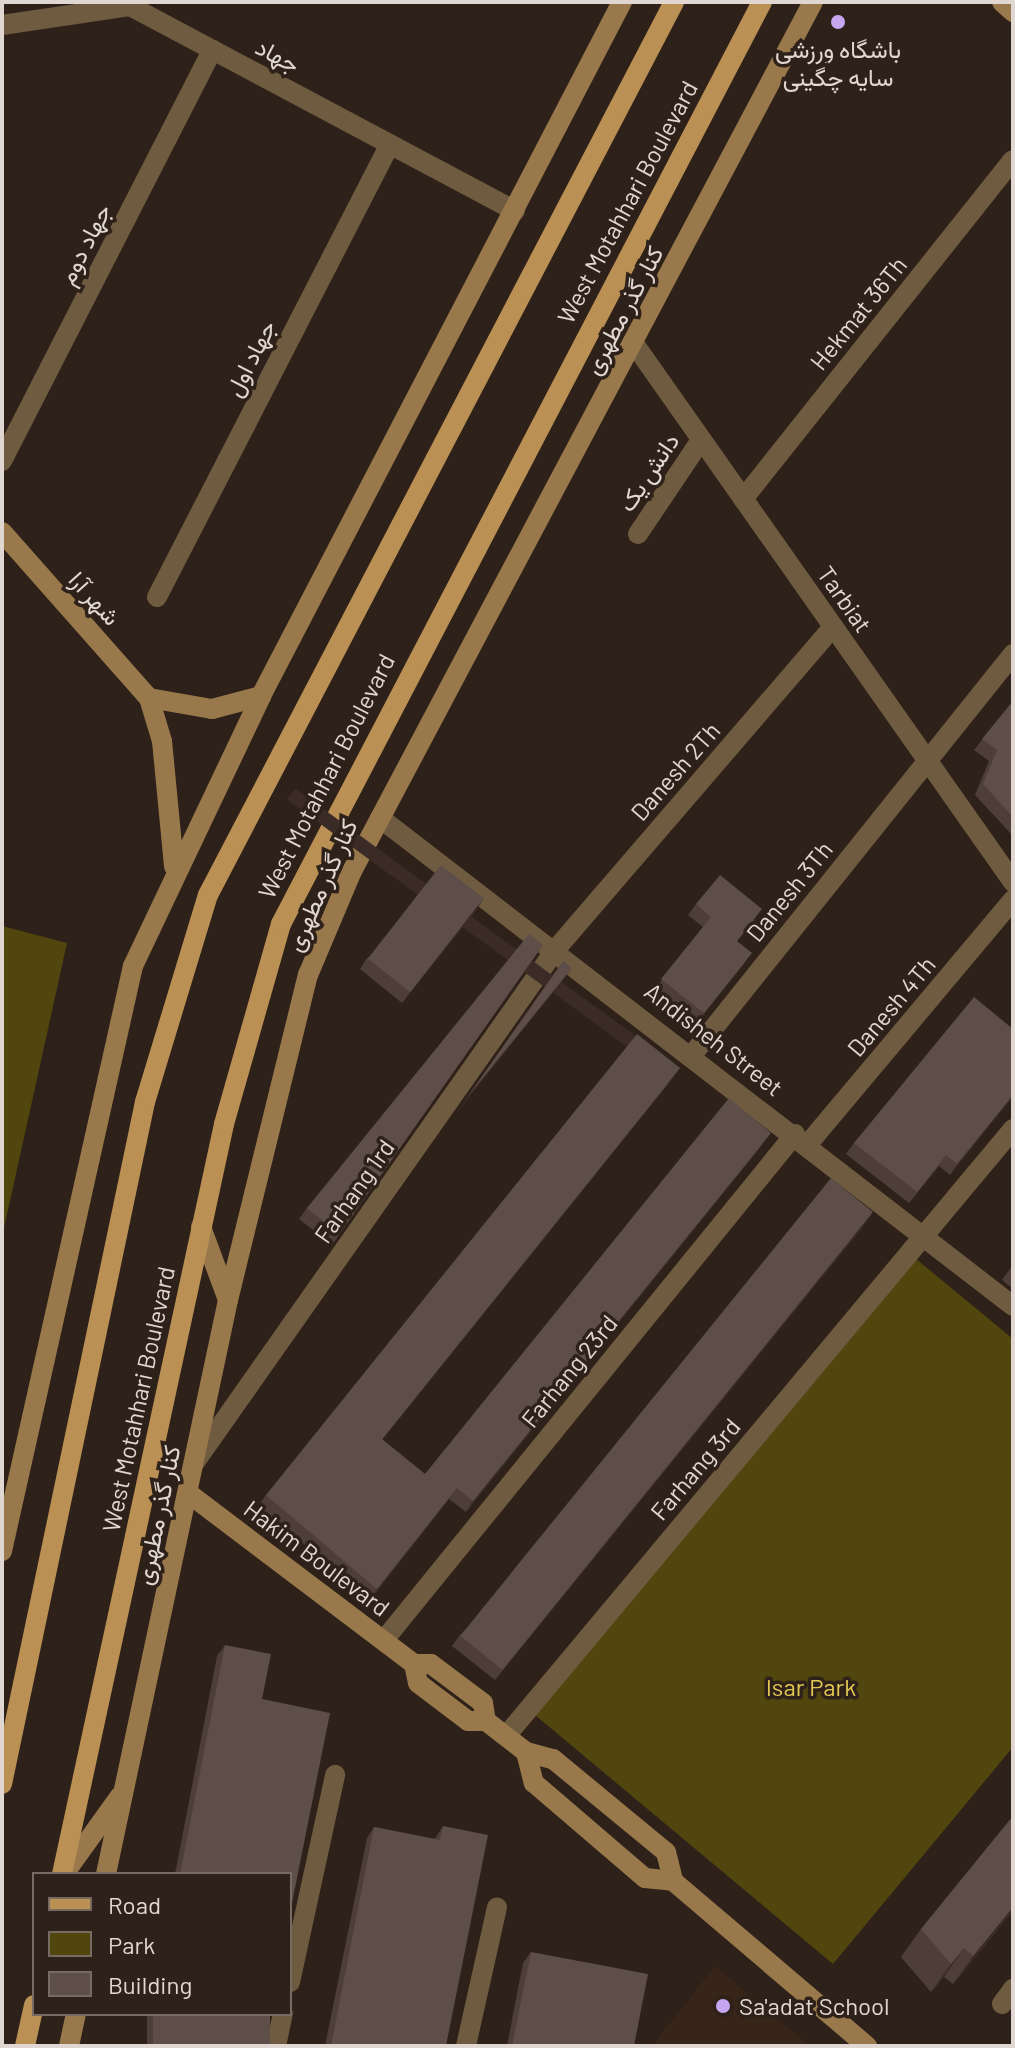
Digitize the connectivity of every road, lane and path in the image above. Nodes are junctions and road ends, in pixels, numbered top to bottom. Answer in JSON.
{"nodes":[{"id":1,"x":622,"y":2,"type":"edge"},
{"id":2,"x":674,"y":2,"type":"edge"},
{"id":3,"x":762,"y":2,"type":"edge"},
{"id":4,"x":813,"y":2,"type":"edge"},
{"id":5,"x":1002,"y":2,"type":"edge"},
{"id":6,"x":1013,"y":12,"type":"edge"},
{"id":7,"x":2,"y":26,"type":"edge"},
{"id":8,"x":212,"y":50,"type":"junction"},
{"id":9,"x":390,"y":144,"type":"junction"},
{"id":10,"x":1013,"y":160,"type":"edge"},
{"id":11,"x":515,"y":211,"type":"junction"},
{"id":12,"x":635,"y":345,"type":"junction"},
{"id":13,"x":701,"y":440,"type":"junction"},
{"id":14,"x":2,"y":461,"type":"edge"},
{"id":15,"x":743,"y":499,"type":"junction"},
{"id":16,"x":2,"y":532,"type":"edge"},
{"id":17,"x":638,"y":534,"type":"dead end"},
{"id":18,"x":157,"y":597,"type":"dead end"},
{"id":19,"x":833,"y":627,"type":"junction"},
{"id":20,"x":1013,"y":654,"type":"edge"},
{"id":21,"x":261,"y":696,"type":"junction"},
{"id":22,"x":149,"y":698,"type":"junction"},
{"id":23,"x":927,"y":760,"type":"junction"},
{"id":24,"x":380,"y":818,"type":"junction"},
{"id":25,"x":174,"y":868,"type":"junction"},
{"id":26,"x":1013,"y":882,"type":"edge"},
{"id":27,"x":1013,"y":900,"type":"edge"},
{"id":28,"x":556,"y":949,"type":"junction"},
{"id":29,"x":692,"y":1055,"type":"junction"},
{"id":30,"x":1013,"y":1129,"type":"edge"},
{"id":31,"x":802,"y":1139,"type":"junction"},
{"id":32,"x":201,"y":1227,"type":"junction"},
{"id":33,"x":923,"y":1234,"type":"junction"},
{"id":34,"x":228,"y":1300,"type":"junction"},
{"id":35,"x":1013,"y":1306,"type":"edge"},
{"id":36,"x":195,"y":1462,"type":"junction"},
{"id":37,"x":188,"y":1493,"type":"junction"},
{"id":38,"x":2,"y":1551,"type":"edge"},
{"id":39,"x":384,"y":1640,"type":"junction"},
{"id":40,"x":506,"y":1736,"type":"junction"},
{"id":41,"x":526,"y":1752,"type":"junction"},
{"id":42,"x":335,"y":1775,"type":"dead end"},
{"id":43,"x":2,"y":1784,"type":"edge"},
{"id":44,"x":125,"y":1789,"type":"junction"},
{"id":45,"x":63,"y":1872,"type":"edge"},
{"id":46,"x":64,"y":1872,"type":"edge"},
{"id":47,"x":106,"y":1872,"type":"edge"},
{"id":48,"x":673,"y":1881,"type":"junction"},
{"id":49,"x":497,"y":1907,"type":"dead end"},
{"id":50,"x":292,"y":1973,"type":"edge"},
{"id":51,"x":32,"y":2014,"type":"edge"},
{"id":52,"x":76,"y":2016,"type":"edge"},
{"id":53,"x":283,"y":2016,"type":"edge"},
{"id":54,"x":25,"y":2046,"type":"edge"},
{"id":55,"x":69,"y":2046,"type":"edge"},
{"id":56,"x":276,"y":2046,"type":"edge"},
{"id":57,"x":466,"y":2046,"type":"edge"},
{"id":58,"x":867,"y":2046,"type":"edge"}],
"edges":[{"from":1,"to":11,"type":"street"},
{"from":2,"to":43,"type":"main road"},
{"from":3,"to":32,"type":"main road","name":"West Motahhari Boulevard"},
{"from":4,"to":12,"type":"street","name":"کنار گذر مطهری"},
{"from":5,"to":6,"type":"street"},
{"from":7,"to":8,"type":"street","name":"جهاد"},
{"from":8,"to":9,"type":"street","name":"جهاد"},
{"from":8,"to":14,"type":"street","name":"جهاد دوم"},
{"from":9,"to":11,"type":"street","name":"جهاد"},
{"from":9,"to":18,"type":"street","name":"جهاد اول"},
{"from":10,"to":15,"type":"street","name":"Hekmat 36Th"},
{"from":11,"to":21,"type":"street"},
{"from":12,"to":13,"type":"street","name":"Tarbiat"},
{"from":12,"to":24,"type":"street","name":"کنار گذر مطهری"},
{"from":13,"to":15,"type":"street","name":"Tarbiat"},
{"from":13,"to":17,"type":"street","name":"دانش یک"},
{"from":15,"to":19,"type":"street","name":"Tarbiat"},
{"from":16,"to":22,"type":"street","name":"شهر آرا"},
{"from":19,"to":23,"type":"street","name":"Tarbiat"},
{"from":19,"to":28,"type":"street","name":"Danesh 2Th"},
{"from":20,"to":23,"type":"street","name":"Danesh 3Th"},
{"from":21,"to":22,"type":"street"},
{"from":21,"to":25,"type":"street"},
{"from":22,"to":25,"type":"street"},
{"from":23,"to":26,"type":"street","name":"Tarbiat"},
{"from":23,"to":29,"type":"street","name":"Danesh 3Th"},
{"from":24,"to":28,"type":"street","name":"Andisheh Street"},
{"from":24,"to":34,"type":"street","name":"کنار گذر مطهری"},
{"from":25,"to":38,"type":"street"},
{"from":27,"to":31,"type":"street","name":"Danesh 4Th"},
{"from":28,"to":29,"type":"street","name":"Andisheh Street"},
{"from":28,"to":36,"type":"street","name":"Farhang 1rd"},
{"from":29,"to":31,"type":"street","name":"Andisheh Street"},
{"from":30,"to":33,"type":"street","name":"Farhang 3rd"},
{"from":31,"to":33,"type":"street","name":"Andisheh Street"},
{"from":31,"to":39,"type":"street","name":"Farhang 23rd"},
{"from":32,"to":34,"type":"street"},
{"from":32,"to":45,"type":"main road","name":"West Motahhari Boulevard"},
{"from":33,"to":35,"type":"street","name":"Andisheh Street"},
{"from":33,"to":40,"type":"street","name":"Farhang 3rd"},
{"from":34,"to":36,"type":"street","name":"کنار گذر مطهری"},
{"from":36,"to":37,"type":"street","name":"کنار گذر مطهری"},
{"from":37,"to":39,"type":"street","name":"Hakim Boulevard"},
{"from":37,"to":44,"type":"street","name":"کنار گذر مطهری"},
{"from":39,"to":40,"type":"street","name":"Hakim Boulevard"},
{"from":40,"to":41,"type":"street","name":"Hakim Boulevard"},
{"from":41,"to":48,"type":"street","name":"Hakim Boulevard"},
{"from":41,"to":48,"type":"street","name":"Hakim Boulevard"},
{"from":42,"to":50,"type":"street"},
{"from":44,"to":46,"type":"street"},
{"from":44,"to":47,"type":"street","name":"کنار گذر مطهری"},
{"from":48,"to":58,"type":"street","name":"Hakim Boulevard"},
{"from":49,"to":57,"type":"street"},
{"from":51,"to":54,"type":"main road"},
{"from":52,"to":55,"type":"street"},
{"from":53,"to":56,"type":"street"}]}
